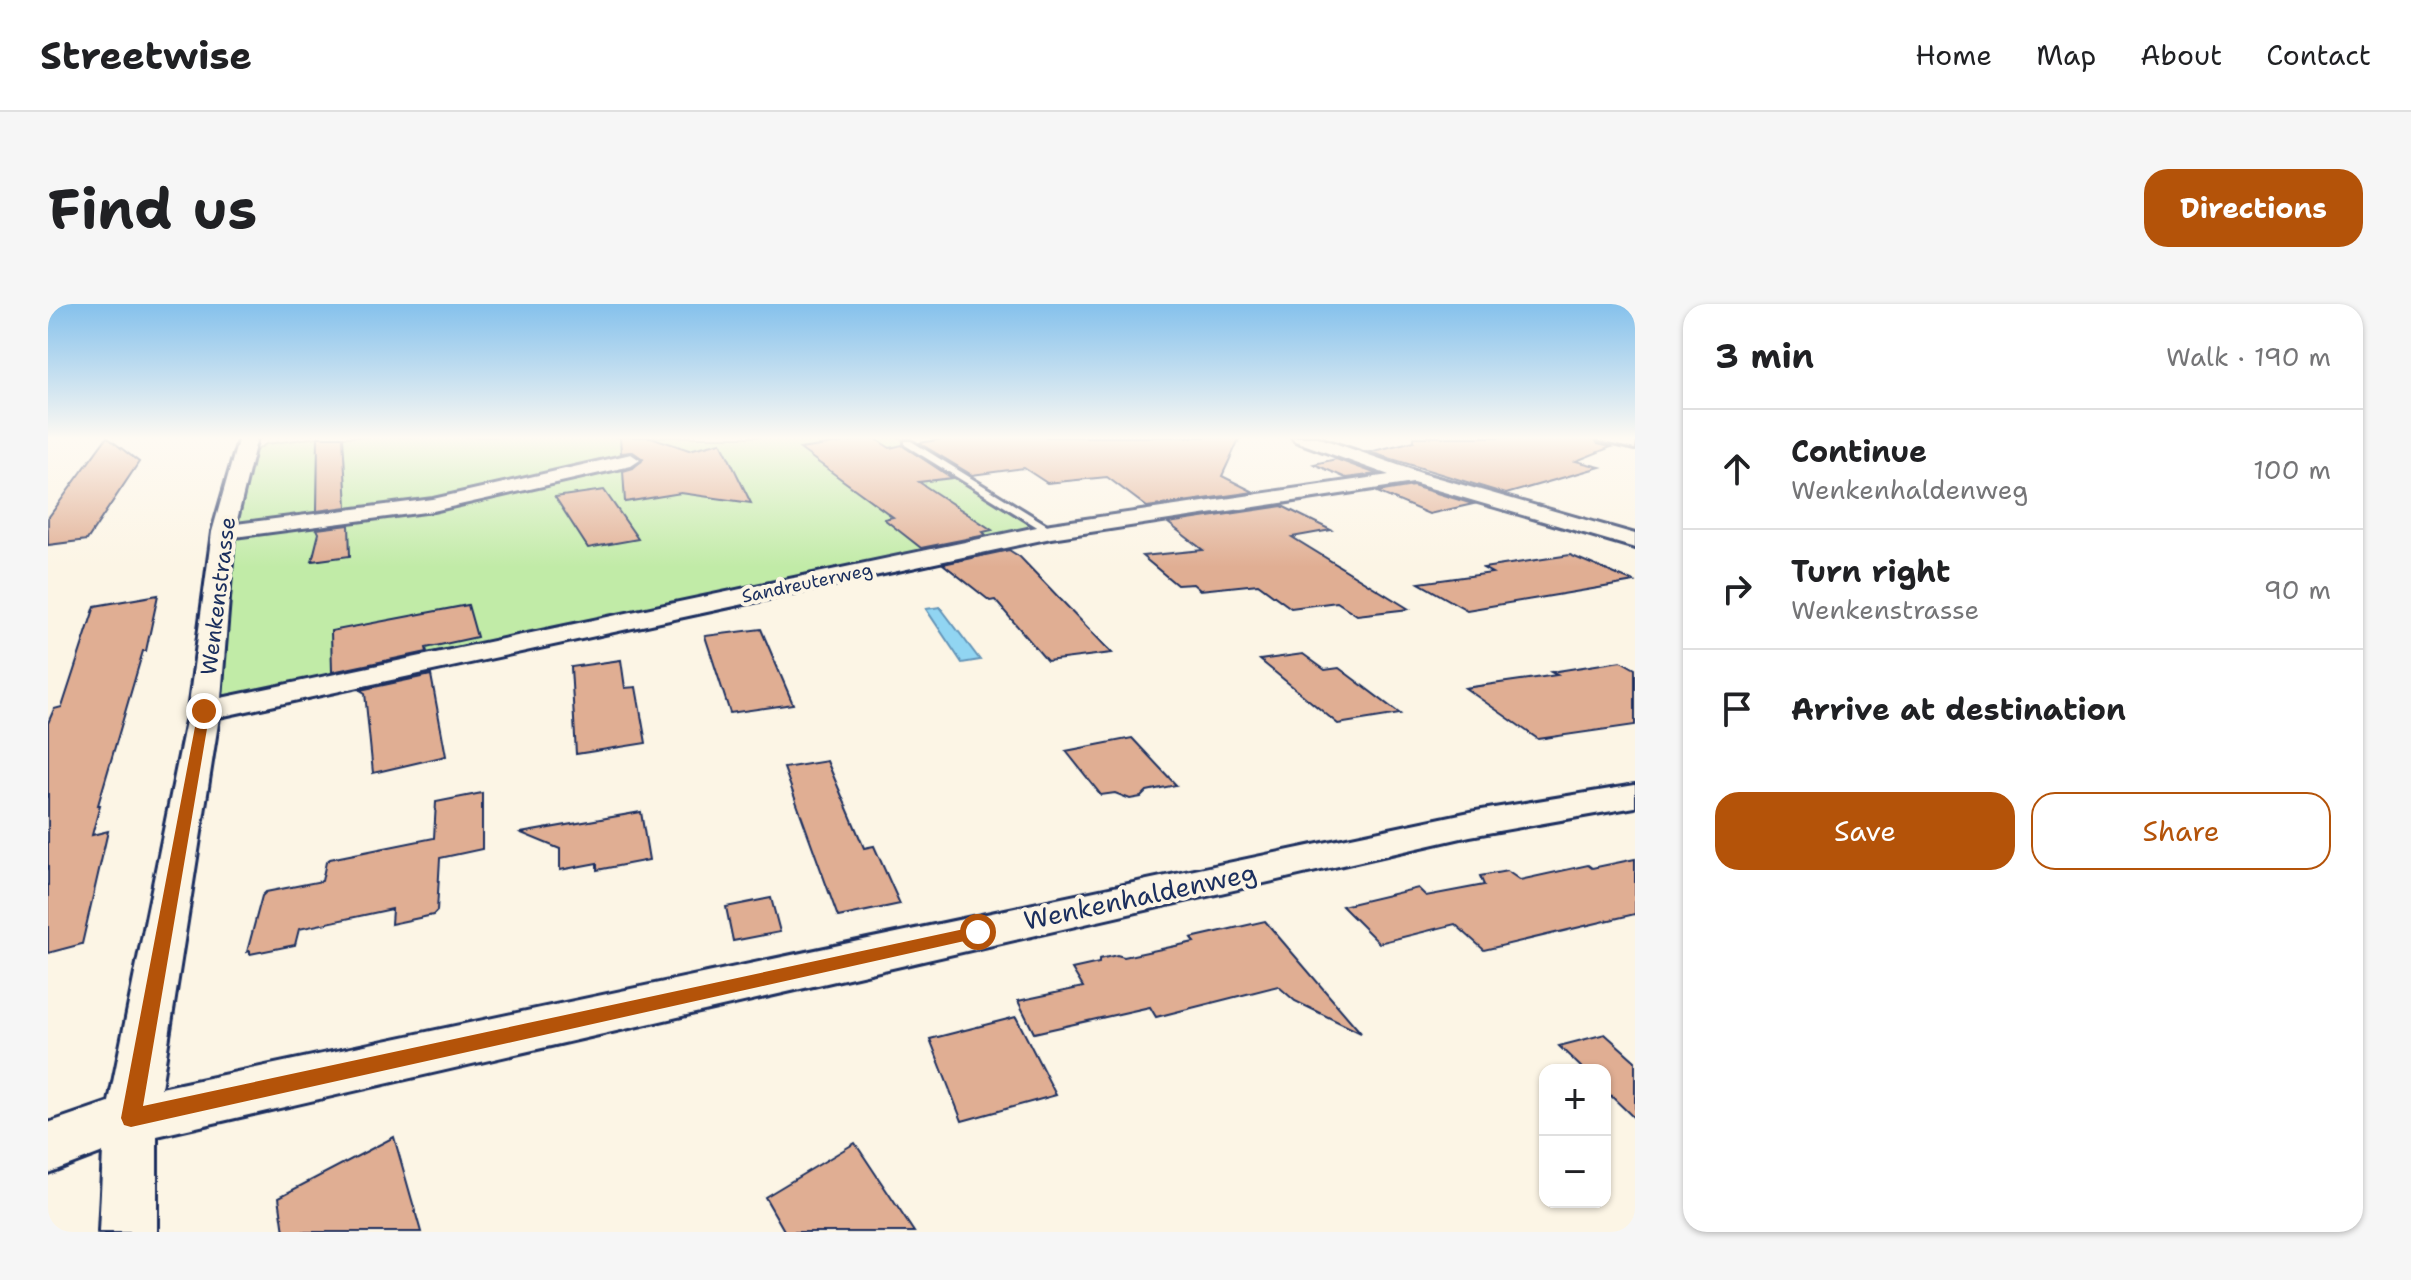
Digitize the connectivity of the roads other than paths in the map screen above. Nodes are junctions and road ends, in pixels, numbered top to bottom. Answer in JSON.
{"nodes":[{"id":1,"x":237,"y":480,"type":"edge"},
{"id":2,"x":542,"y":480,"type":"edge"},
{"id":3,"x":969,"y":480,"type":"edge"},
{"id":4,"x":1392,"y":480,"type":"edge"},
{"id":5,"x":1425,"y":480,"type":"edge"},
{"id":6,"x":1051,"y":531,"type":"junction"},
{"id":7,"x":223,"y":532,"type":"junction"},
{"id":8,"x":1635,"y":541,"type":"edge"},
{"id":9,"x":204,"y":711,"type":"junction"},
{"id":10,"x":1635,"y":796,"type":"edge"},
{"id":11,"x":131,"y":1118,"type":"junction"},
{"id":12,"x":48,"y":1148,"type":"edge"},
{"id":13,"x":128,"y":1232,"type":"edge"}],
"edges":[{"from":1,"to":7,"type":"street","name":"Wenkenstrasse"},
{"from":2,"to":7,"type":"street"},
{"from":3,"to":6,"type":"lane"},
{"from":4,"to":6,"type":"street","name":"Sandreuterweg"},
{"from":5,"to":8,"type":"street"},
{"from":6,"to":9,"type":"street","name":"Sandreuterweg"},
{"from":7,"to":9,"type":"street","name":"Wenkenstrasse"},
{"from":9,"to":11,"type":"street","name":"Wenkenstrasse"},
{"from":10,"to":11,"type":"street","name":"Wenkenhaldenweg"},
{"from":11,"to":12,"type":"street","name":"Wenkenhaldenweg"},
{"from":11,"to":13,"type":"street","name":"Wenkenstrasse"}]}
